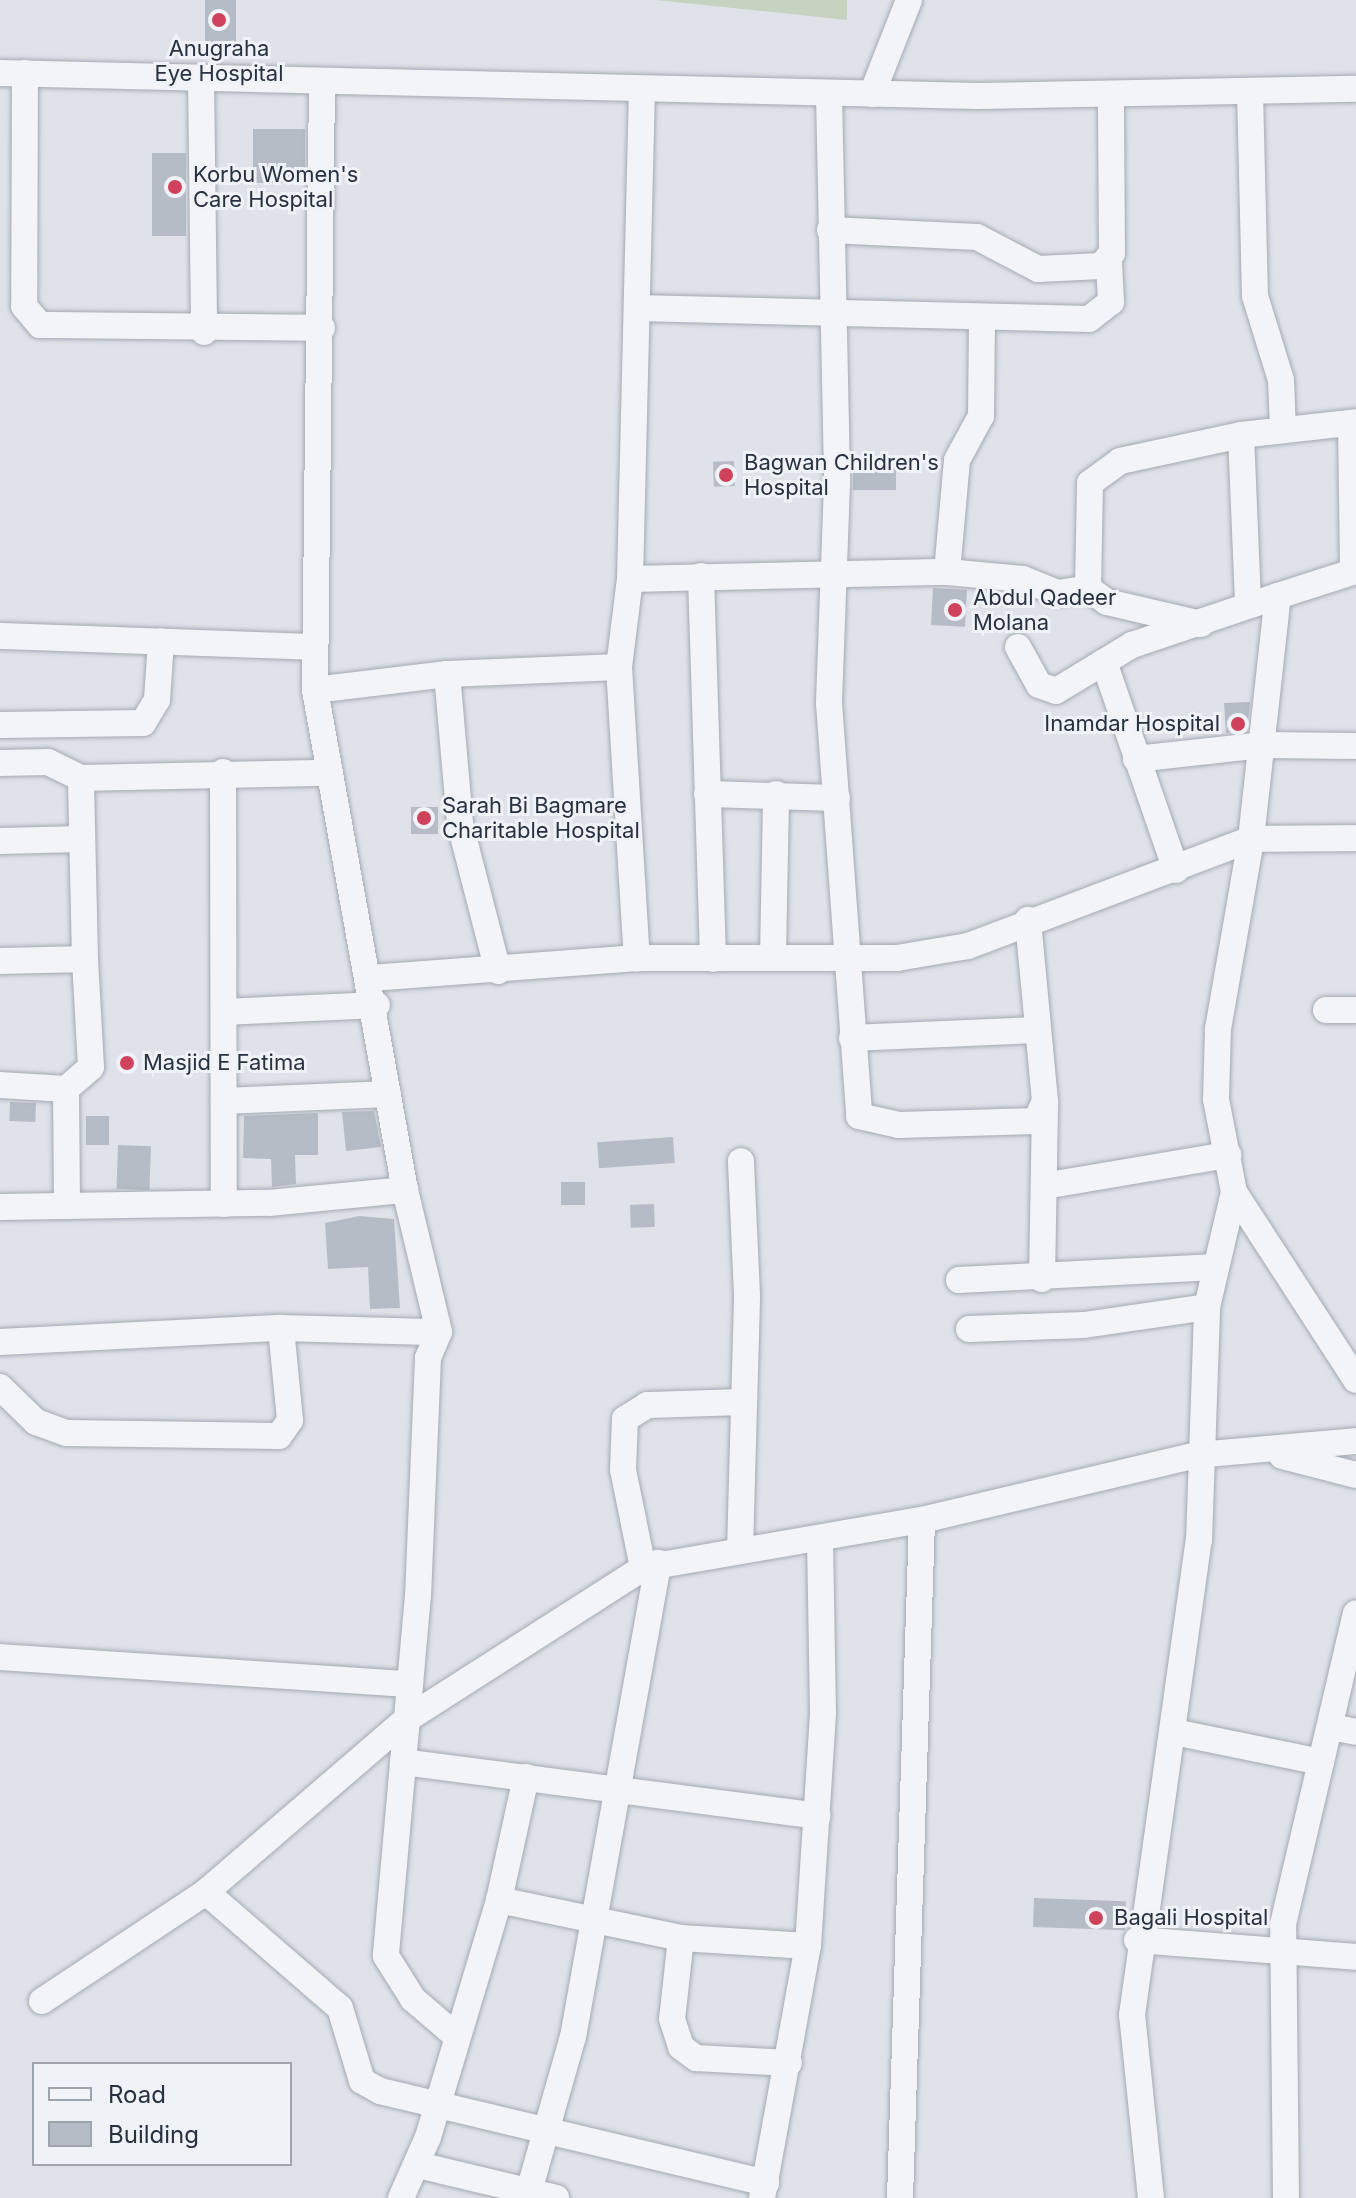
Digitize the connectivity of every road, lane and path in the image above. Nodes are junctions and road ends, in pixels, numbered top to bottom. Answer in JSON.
{"nodes":[{"id":1,"x":909,"y":0,"type":"edge"},
{"id":2,"x":12,"y":73,"type":"edge"},
{"id":3,"x":201,"y":77,"type":"junction"},
{"id":4,"x":322,"y":81,"type":"junction"},
{"id":5,"x":642,"y":89,"type":"junction"},
{"id":6,"x":1356,"y":89,"type":"edge"},
{"id":7,"x":1250,"y":92,"type":"junction"},
{"id":8,"x":829,"y":93,"type":"junction"},
{"id":9,"x":872,"y":94,"type":"junction"},
{"id":10,"x":1111,"y":94,"type":"junction"},
{"id":11,"x":830,"y":230,"type":"junction"},
{"id":12,"x":1109,"y":262,"type":"junction"},
{"id":13,"x":637,"y":308,"type":"junction"},
{"id":14,"x":832,"y":315,"type":"junction"},
{"id":15,"x":982,"y":318,"type":"junction"},
{"id":16,"x":322,"y":328,"type":"junction"},
{"id":17,"x":204,"y":332,"type":"junction"},
{"id":18,"x":1354,"y":422,"type":"edge"},
{"id":19,"x":1283,"y":429,"type":"junction"},
{"id":20,"x":1241,"y":435,"type":"junction"},
{"id":21,"x":833,"y":571,"type":"junction"},
{"id":22,"x":1354,"y":571,"type":"edge"},
{"id":23,"x":947,"y":572,"type":"junction"},
{"id":24,"x":701,"y":576,"type":"junction"},
{"id":25,"x":630,"y":579,"type":"junction"},
{"id":26,"x":1088,"y":588,"type":"junction"},
{"id":27,"x":1278,"y":596,"type":"junction"},
{"id":28,"x":1248,"y":603,"type":"junction"},
{"id":29,"x":1201,"y":624,"type":"junction"},
{"id":30,"x":0,"y":636,"type":"edge"},
{"id":31,"x":161,"y":641,"type":"junction"},
{"id":32,"x":313,"y":647,"type":"junction"},
{"id":33,"x":1018,"y":647,"type":"dead end"},
{"id":34,"x":1104,"y":662,"type":"junction"},
{"id":35,"x":619,"y":667,"type":"junction"},
{"id":36,"x":447,"y":674,"type":"junction"},
{"id":37,"x":315,"y":690,"type":"junction"},
{"id":38,"x":0,"y":725,"type":"edge"},
{"id":39,"x":1262,"y":745,"type":"junction"},
{"id":40,"x":1356,"y":746,"type":"edge"},
{"id":41,"x":1136,"y":759,"type":"junction"},
{"id":42,"x":0,"y":763,"type":"edge"},
{"id":43,"x":223,"y":772,"type":"junction"},
{"id":44,"x":327,"y":773,"type":"junction"},
{"id":45,"x":81,"y":778,"type":"junction"},
{"id":46,"x":707,"y":794,"type":"junction"},
{"id":47,"x":776,"y":794,"type":"junction"},
{"id":48,"x":837,"y":798,"type":"junction"},
{"id":49,"x":1356,"y":838,"type":"edge"},
{"id":50,"x":82,"y":839,"type":"junction"},
{"id":51,"x":1251,"y":839,"type":"junction"},
{"id":52,"x":0,"y":841,"type":"edge"},
{"id":53,"x":1176,"y":870,"type":"junction"},
{"id":54,"x":1028,"y":920,"type":"junction"},
{"id":55,"x":773,"y":956,"type":"junction"},
{"id":56,"x":637,"y":958,"type":"junction"},
{"id":57,"x":85,"y":959,"type":"junction"},
{"id":58,"x":713,"y":959,"type":"junction"},
{"id":59,"x":844,"y":959,"type":"junction"},
{"id":60,"x":0,"y":961,"type":"edge"},
{"id":61,"x":498,"y":971,"type":"junction"},
{"id":62,"x":371,"y":978,"type":"junction"},
{"id":63,"x":377,"y":1005,"type":"junction"},
{"id":64,"x":1326,"y":1010,"type":"dead end"},
{"id":65,"x":1356,"y":1010,"type":"edge"},
{"id":66,"x":224,"y":1012,"type":"junction"},
{"id":67,"x":1036,"y":1030,"type":"junction"},
{"id":68,"x":852,"y":1038,"type":"junction"},
{"id":69,"x":0,"y":1085,"type":"edge"},
{"id":70,"x":66,"y":1089,"type":"junction"},
{"id":71,"x":388,"y":1094,"type":"junction"},
{"id":72,"x":224,"y":1101,"type":"junction"},
{"id":73,"x":1045,"y":1101,"type":"junction"},
{"id":74,"x":1228,"y":1155,"type":"junction"},
{"id":75,"x":741,"y":1161,"type":"dead end"},
{"id":76,"x":1044,"y":1186,"type":"junction"},
{"id":77,"x":405,"y":1190,"type":"junction"},
{"id":78,"x":1234,"y":1192,"type":"junction"},
{"id":79,"x":224,"y":1204,"type":"junction"},
{"id":80,"x":67,"y":1206,"type":"junction"},
{"id":81,"x":0,"y":1207,"type":"edge"},
{"id":82,"x":1216,"y":1267,"type":"junction"},
{"id":83,"x":1042,"y":1279,"type":"junction"},
{"id":84,"x":959,"y":1280,"type":"dead end"},
{"id":85,"x":1207,"y":1307,"type":"junction"},
{"id":86,"x":281,"y":1328,"type":"junction"},
{"id":87,"x":969,"y":1329,"type":"dead end"},
{"id":88,"x":439,"y":1332,"type":"junction"},
{"id":89,"x":0,"y":1342,"type":"edge"},
{"id":90,"x":1356,"y":1380,"type":"edge"},
{"id":91,"x":0,"y":1387,"type":"edge"},
{"id":92,"x":744,"y":1402,"type":"junction"},
{"id":93,"x":1356,"y":1441,"type":"edge"},
{"id":94,"x":1270,"y":1454,"type":"junction"},
{"id":95,"x":1197,"y":1455,"type":"junction"},
{"id":96,"x":1356,"y":1475,"type":"edge"},
{"id":97,"x":922,"y":1520,"type":"junction"},
{"id":98,"x":820,"y":1541,"type":"junction"},
{"id":99,"x":740,"y":1550,"type":"junction"},
{"id":100,"x":651,"y":1566,"type":"junction"},
{"id":101,"x":1356,"y":1613,"type":"edge"},
{"id":102,"x":0,"y":1657,"type":"edge"},
{"id":103,"x":410,"y":1684,"type":"junction"},
{"id":104,"x":407,"y":1719,"type":"junction"},
{"id":105,"x":1344,"y":1730,"type":"edge"},
{"id":106,"x":1174,"y":1732,"type":"junction"},
{"id":107,"x":403,"y":1762,"type":"junction"},
{"id":108,"x":1321,"y":1762,"type":"junction"},
{"id":109,"x":526,"y":1777,"type":"junction"},
{"id":110,"x":619,"y":1793,"type":"junction"},
{"id":111,"x":818,"y":1816,"type":"junction"},
{"id":112,"x":206,"y":1892,"type":"junction"},
{"id":113,"x":499,"y":1900,"type":"junction"},
{"id":114,"x":595,"y":1919,"type":"junction"},
{"id":115,"x":681,"y":1938,"type":"junction"},
{"id":116,"x":1137,"y":1940,"type":"junction"},
{"id":117,"x":808,"y":1946,"type":"junction"},
{"id":118,"x":1283,"y":1954,"type":"junction"},
{"id":119,"x":1356,"y":1957,"type":"edge"},
{"id":120,"x":42,"y":2001,"type":"dead end"},
{"id":121,"x":454,"y":2034,"type":"junction"},
{"id":122,"x":789,"y":2063,"type":"junction"},
{"id":123,"x":436,"y":2102,"type":"junction"},
{"id":124,"x":552,"y":2127,"type":"junction"},
{"id":125,"x":418,"y":2165,"type":"junction"},
{"id":126,"x":764,"y":2190,"type":"edge"},
{"id":127,"x":529,"y":2191,"type":"junction"},
{"id":128,"x":401,"y":2198,"type":"edge"},
{"id":129,"x":556,"y":2198,"type":"edge"},
{"id":130,"x":900,"y":2198,"type":"edge"},
{"id":131,"x":1151,"y":2198,"type":"edge"},
{"id":132,"x":1286,"y":2198,"type":"edge"}],
"edges":[{"from":1,"to":9,"type":"street"},
{"from":2,"to":3,"type":"street"},
{"from":2,"to":17,"type":"street"},
{"from":3,"to":4,"type":"street"},
{"from":3,"to":17,"type":"street"},
{"from":4,"to":5,"type":"street"},
{"from":4,"to":16,"type":"street"},
{"from":5,"to":8,"type":"street"},
{"from":5,"to":13,"type":"street"},
{"from":6,"to":7,"type":"street"},
{"from":7,"to":10,"type":"street"},
{"from":7,"to":19,"type":"street"},
{"from":8,"to":9,"type":"street"},
{"from":8,"to":11,"type":"street"},
{"from":9,"to":10,"type":"street"},
{"from":10,"to":12,"type":"street"},
{"from":11,"to":12,"type":"street"},
{"from":11,"to":14,"type":"street"},
{"from":12,"to":15,"type":"street"},
{"from":13,"to":14,"type":"street"},
{"from":13,"to":25,"type":"street"},
{"from":14,"to":15,"type":"street"},
{"from":14,"to":21,"type":"street"},
{"from":15,"to":23,"type":"street"},
{"from":16,"to":17,"type":"street"},
{"from":16,"to":32,"type":"street"},
{"from":18,"to":19,"type":"street"},
{"from":18,"to":22,"type":"street"},
{"from":19,"to":20,"type":"street"},
{"from":20,"to":26,"type":"street"},
{"from":20,"to":28,"type":"street"},
{"from":21,"to":23,"type":"street"},
{"from":21,"to":24,"type":"street"},
{"from":21,"to":48,"type":"street"},
{"from":22,"to":27,"type":"street"},
{"from":23,"to":26,"type":"street"},
{"from":24,"to":25,"type":"street"},
{"from":24,"to":46,"type":"street"},
{"from":25,"to":35,"type":"street"},
{"from":26,"to":29,"type":"street"},
{"from":27,"to":28,"type":"street"},
{"from":27,"to":39,"type":"street"},
{"from":28,"to":29,"type":"street"},
{"from":29,"to":34,"type":"street"},
{"from":30,"to":31,"type":"street"},
{"from":31,"to":32,"type":"street"},
{"from":31,"to":38,"type":"street"},
{"from":32,"to":37,"type":"street"},
{"from":33,"to":34,"type":"street"},
{"from":34,"to":41,"type":"street"},
{"from":35,"to":36,"type":"street"},
{"from":35,"to":56,"type":"street"},
{"from":36,"to":37,"type":"street"},
{"from":36,"to":61,"type":"street"},
{"from":37,"to":44,"type":"street"},
{"from":39,"to":40,"type":"street"},
{"from":39,"to":41,"type":"street"},
{"from":39,"to":51,"type":"street"},
{"from":41,"to":53,"type":"street"},
{"from":42,"to":45,"type":"street"},
{"from":43,"to":44,"type":"street"},
{"from":43,"to":45,"type":"street"},
{"from":43,"to":66,"type":"street"},
{"from":44,"to":62,"type":"street"},
{"from":45,"to":50,"type":"street"},
{"from":46,"to":47,"type":"street"},
{"from":46,"to":58,"type":"street"},
{"from":47,"to":48,"type":"street"},
{"from":47,"to":55,"type":"street"},
{"from":48,"to":59,"type":"street"},
{"from":49,"to":51,"type":"street"},
{"from":50,"to":52,"type":"street"},
{"from":50,"to":57,"type":"street"},
{"from":51,"to":53,"type":"street"},
{"from":51,"to":74,"type":"street"},
{"from":53,"to":54,"type":"street"},
{"from":54,"to":59,"type":"street"},
{"from":54,"to":67,"type":"street"},
{"from":55,"to":58,"type":"street"},
{"from":55,"to":59,"type":"street"},
{"from":56,"to":58,"type":"street"},
{"from":56,"to":61,"type":"street"},
{"from":57,"to":60,"type":"street"},
{"from":57,"to":70,"type":"street"},
{"from":59,"to":68,"type":"street"},
{"from":61,"to":62,"type":"street"},
{"from":62,"to":63,"type":"street"},
{"from":63,"to":66,"type":"street"},
{"from":63,"to":71,"type":"street"},
{"from":64,"to":65,"type":"street"},
{"from":66,"to":72,"type":"street"},
{"from":67,"to":68,"type":"street"},
{"from":67,"to":73,"type":"street"},
{"from":68,"to":73,"type":"street"},
{"from":69,"to":70,"type":"street"},
{"from":70,"to":80,"type":"street"},
{"from":71,"to":72,"type":"street"},
{"from":71,"to":77,"type":"street"},
{"from":72,"to":79,"type":"street"},
{"from":73,"to":76,"type":"street"},
{"from":74,"to":76,"type":"street"},
{"from":74,"to":78,"type":"street"},
{"from":75,"to":92,"type":"street"},
{"from":76,"to":83,"type":"street"},
{"from":77,"to":79,"type":"street"},
{"from":77,"to":88,"type":"street"},
{"from":78,"to":82,"type":"street"},
{"from":78,"to":90,"type":"street"},
{"from":79,"to":80,"type":"street"},
{"from":80,"to":81,"type":"street"},
{"from":82,"to":83,"type":"street"},
{"from":82,"to":85,"type":"street"},
{"from":83,"to":84,"type":"street"},
{"from":85,"to":87,"type":"street"},
{"from":85,"to":95,"type":"street"},
{"from":86,"to":88,"type":"street"},
{"from":86,"to":89,"type":"street"},
{"from":86,"to":91,"type":"street"},
{"from":88,"to":103,"type":"street"},
{"from":92,"to":99,"type":"street"},
{"from":92,"to":100,"type":"street"},
{"from":93,"to":94,"type":"street"},
{"from":94,"to":95,"type":"street"},
{"from":94,"to":96,"type":"street"},
{"from":95,"to":97,"type":"street"},
{"from":95,"to":106,"type":"street"},
{"from":97,"to":98,"type":"street"},
{"from":97,"to":130,"type":"street"},
{"from":98,"to":99,"type":"street"},
{"from":98,"to":111,"type":"street"},
{"from":99,"to":100,"type":"street"},
{"from":100,"to":104,"type":"street"},
{"from":100,"to":110,"type":"street"},
{"from":101,"to":105,"type":"street"},
{"from":102,"to":103,"type":"street"},
{"from":103,"to":104,"type":"street"},
{"from":104,"to":107,"type":"street"},
{"from":104,"to":112,"type":"street"},
{"from":105,"to":108,"type":"street"},
{"from":106,"to":108,"type":"street"},
{"from":106,"to":116,"type":"street"},
{"from":107,"to":109,"type":"street"},
{"from":107,"to":121,"type":"street"},
{"from":108,"to":118,"type":"street"},
{"from":109,"to":110,"type":"street"},
{"from":109,"to":113,"type":"street"},
{"from":110,"to":111,"type":"street"},
{"from":110,"to":114,"type":"street"},
{"from":111,"to":117,"type":"street"},
{"from":112,"to":120,"type":"street"},
{"from":112,"to":123,"type":"street"},
{"from":113,"to":114,"type":"street"},
{"from":113,"to":121,"type":"street"},
{"from":114,"to":115,"type":"street"},
{"from":114,"to":124,"type":"street"},
{"from":115,"to":117,"type":"street"},
{"from":115,"to":122,"type":"street"},
{"from":116,"to":118,"type":"street"},
{"from":116,"to":131,"type":"street"},
{"from":117,"to":122,"type":"street"},
{"from":118,"to":119,"type":"street"},
{"from":118,"to":132,"type":"street"},
{"from":121,"to":123,"type":"street"},
{"from":122,"to":126,"type":"street"},
{"from":123,"to":124,"type":"street"},
{"from":123,"to":125,"type":"street"},
{"from":124,"to":126,"type":"street"},
{"from":124,"to":127,"type":"street"},
{"from":125,"to":127,"type":"street"},
{"from":125,"to":128,"type":"street"},
{"from":127,"to":129,"type":"street"}]}
